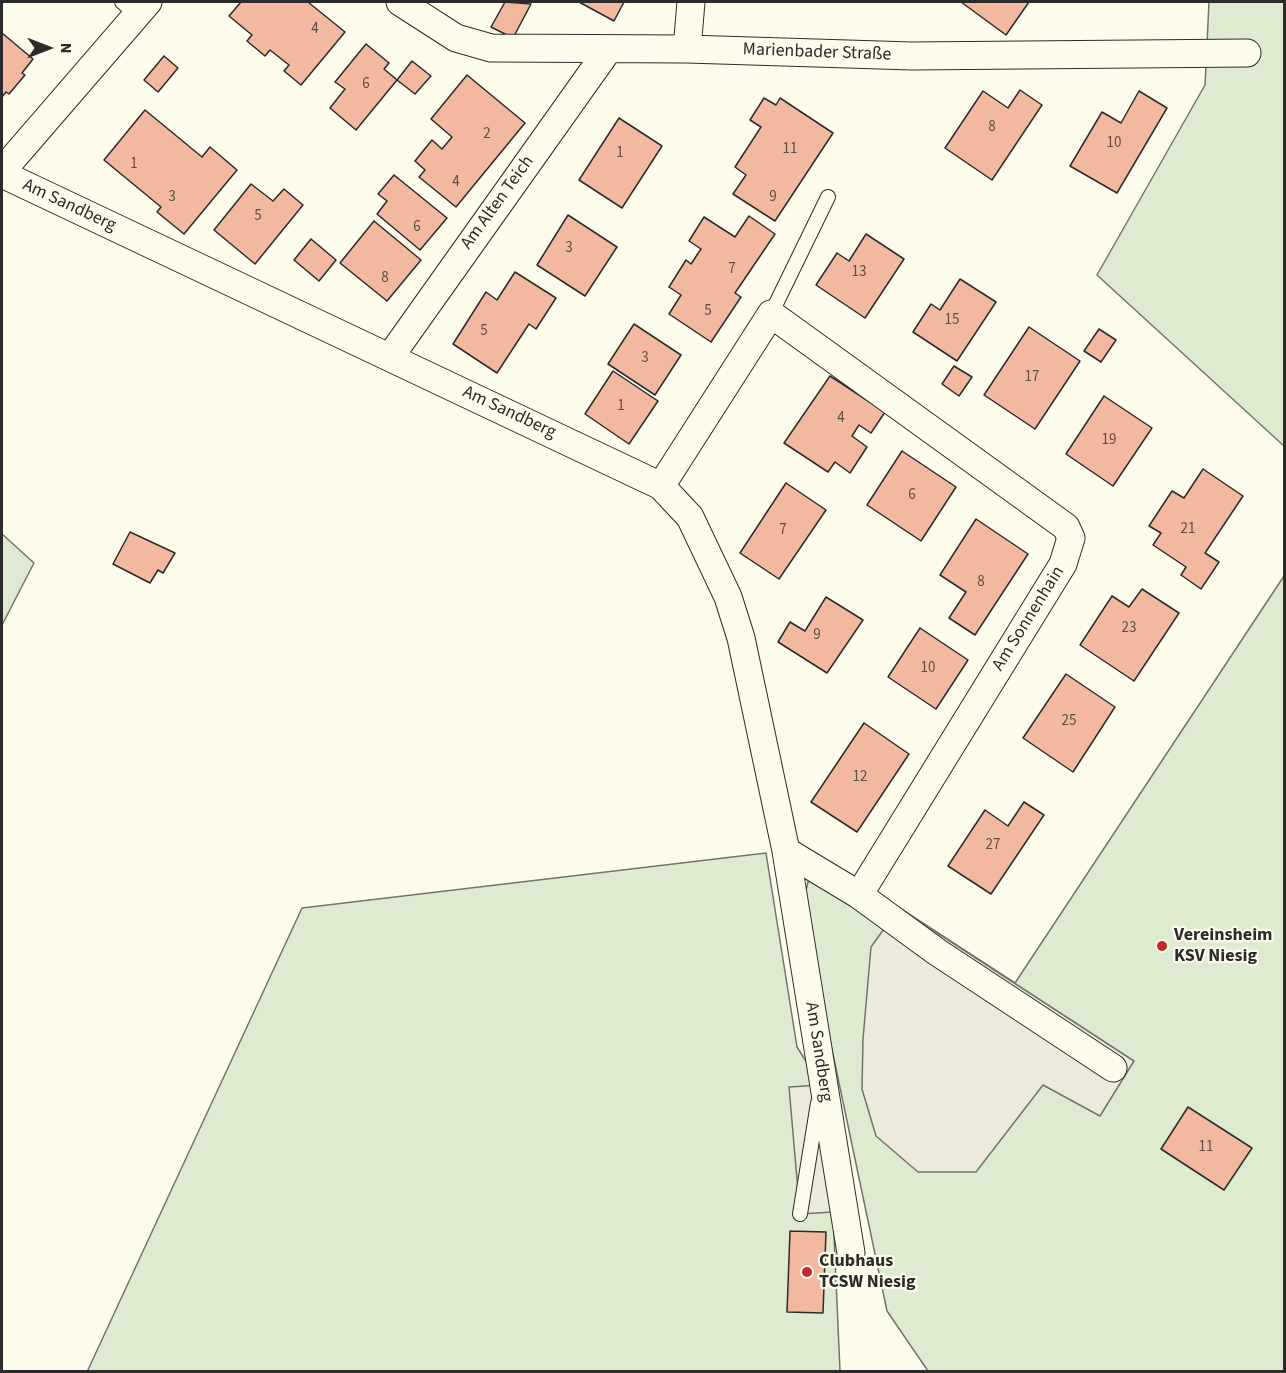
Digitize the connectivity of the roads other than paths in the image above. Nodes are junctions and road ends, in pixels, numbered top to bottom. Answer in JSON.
{"nodes":[{"id":1,"x":400,"y":2,"type":"edge"},
{"id":2,"x":691,"y":2,"type":"edge"},
{"id":3,"x":135,"y":6,"type":"edge"},
{"id":4,"x":687,"y":49,"type":"junction"},
{"id":5,"x":608,"y":50,"type":"junction"},
{"id":6,"x":1247,"y":53,"type":"dead end"},
{"id":7,"x":2,"y":173,"type":"edge"},
{"id":8,"x":828,"y":197,"type":"dead end"},
{"id":9,"x":771,"y":314,"type":"junction"},
{"id":10,"x":390,"y":357,"type":"junction"},
{"id":11,"x":661,"y":486,"type":"junction"},
{"id":12,"x":786,"y":851,"type":"junction"},
{"id":13,"x":859,"y":895,"type":"junction"},
{"id":14,"x":1113,"y":1068,"type":"dead end"},
{"id":15,"x":822,"y":1074,"type":"junction"},
{"id":16,"x":800,"y":1214,"type":"dead end"},
{"id":17,"x":851,"y":1253,"type":"dead end"}],
"edges":[{"from":1,"to":5,"type":"street","name":"Marienbader Straße"},
{"from":2,"to":4,"type":"street"},
{"from":3,"to":7,"type":"street"},
{"from":4,"to":5,"type":"street","name":"Marienbader Straße"},
{"from":4,"to":6,"type":"street","name":"Marienbader Straße"},
{"from":5,"to":10,"type":"street","name":"Am Alten Teich"},
{"from":7,"to":10,"type":"street","name":"Am Sandberg"},
{"from":8,"to":9,"type":"lane"},
{"from":9,"to":11,"type":"street"},
{"from":9,"to":13,"type":"street","name":"Am Sonnenhain"},
{"from":10,"to":11,"type":"street","name":"Am Sandberg"},
{"from":11,"to":12,"type":"street","name":"Am Sandberg"},
{"from":12,"to":13,"type":"street"},
{"from":12,"to":15,"type":"street","name":"Am Sandberg"},
{"from":13,"to":14,"type":"street"},
{"from":15,"to":16,"type":"lane"},
{"from":15,"to":17,"type":"street","name":"Am Sandberg"}]}
